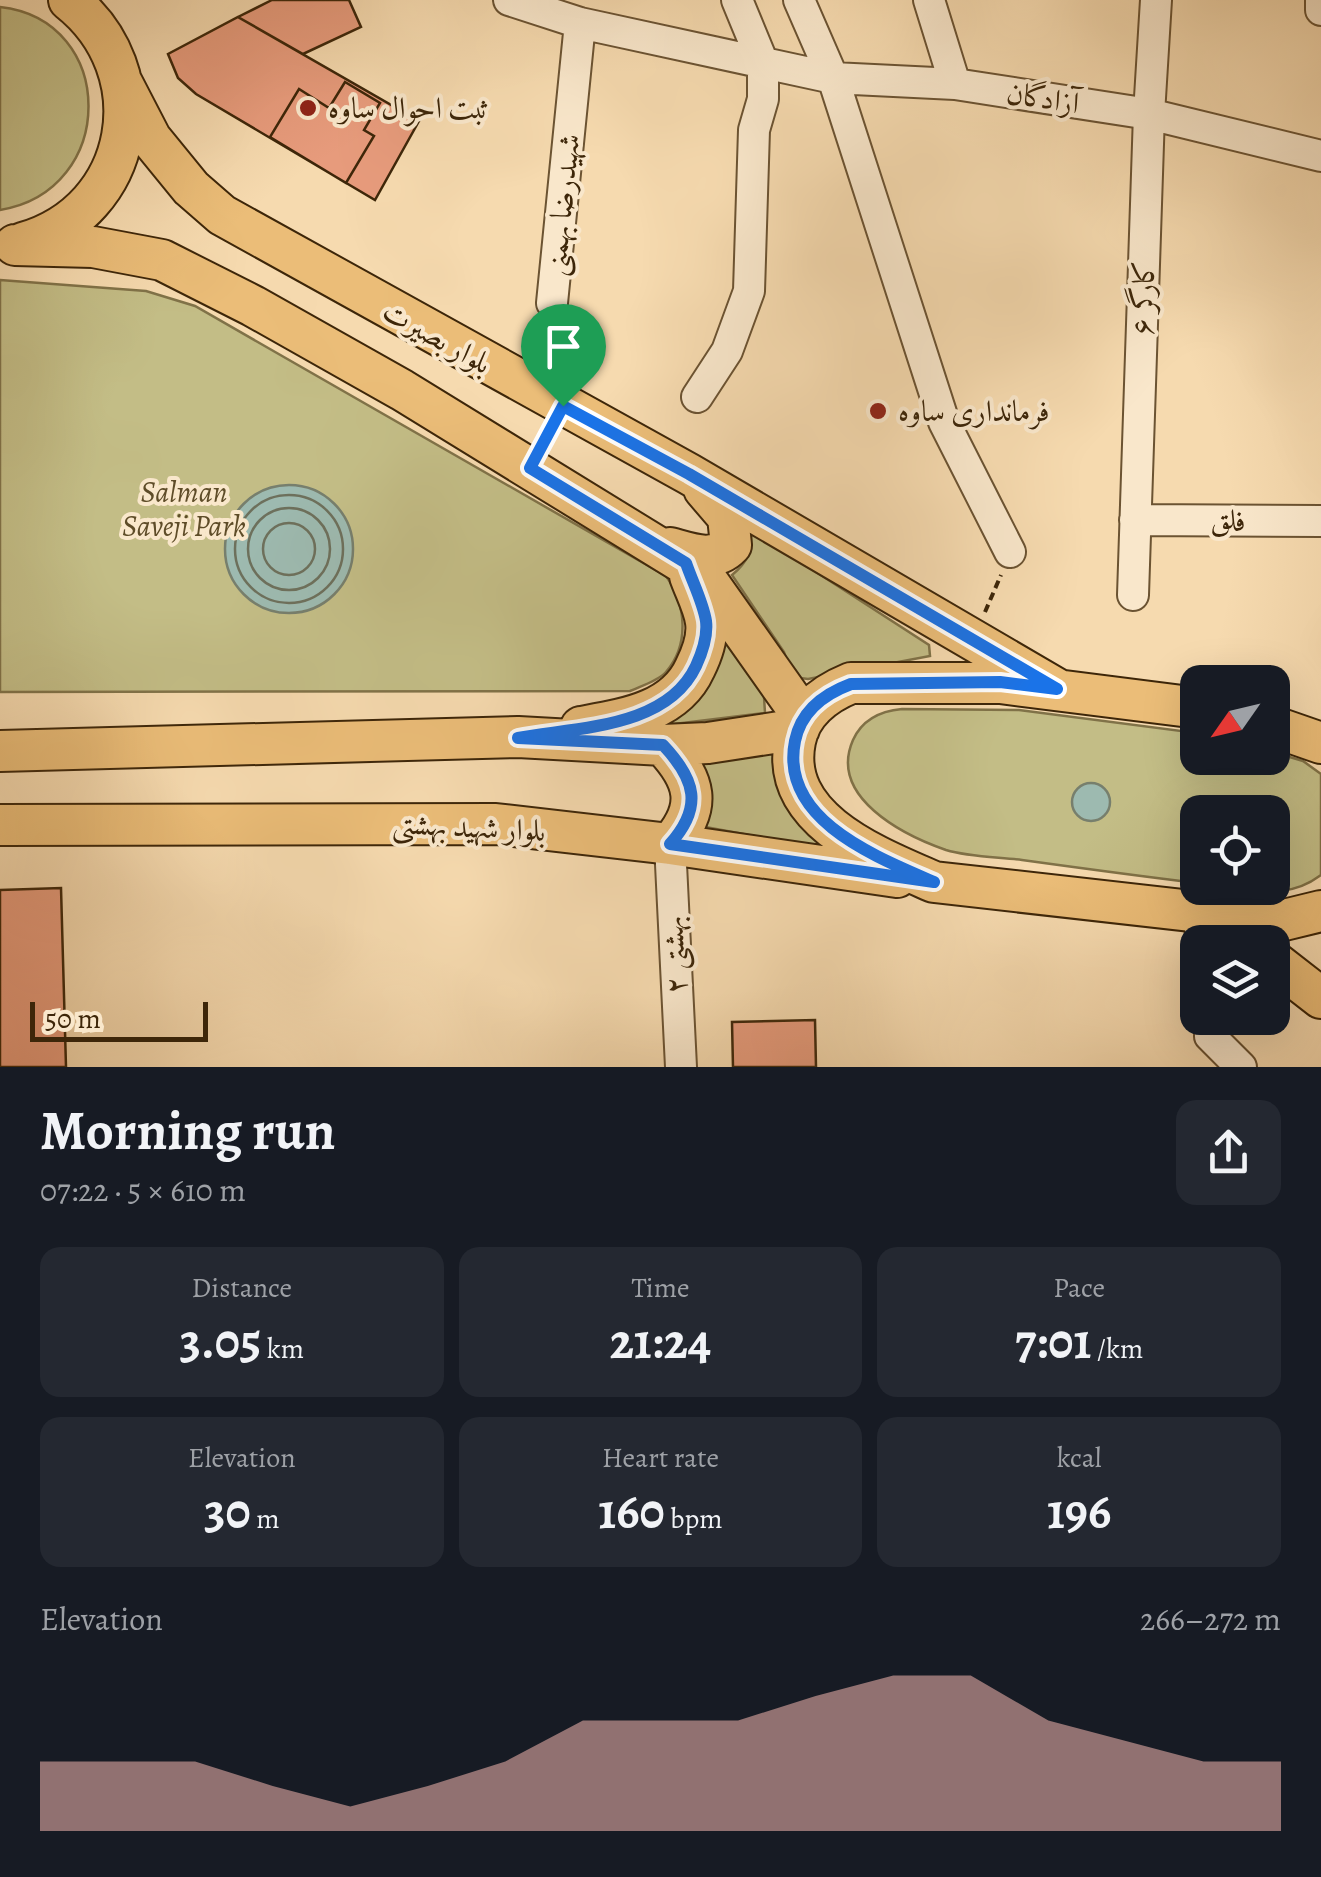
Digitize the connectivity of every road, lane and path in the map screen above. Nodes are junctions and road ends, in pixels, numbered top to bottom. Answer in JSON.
{"nodes":[{"id":1,"x":69,"y":0,"type":"edge"},
{"id":2,"x":113,"y":0,"type":"edge"},
{"id":3,"x":512,"y":0,"type":"edge"},
{"id":4,"x":737,"y":0,"type":"edge"},
{"id":5,"x":799,"y":0,"type":"edge"},
{"id":6,"x":930,"y":0,"type":"edge"},
{"id":7,"x":1156,"y":0,"type":"edge"},
{"id":8,"x":1320,"y":0,"type":"edge"},
{"id":9,"x":1321,"y":10,"type":"edge"},
{"id":10,"x":580,"y":23,"type":"junction"},
{"id":11,"x":762,"y":62,"type":"junction"},
{"id":12,"x":117,"y":66,"type":"junction"},
{"id":13,"x":833,"y":78,"type":"junction"},
{"id":14,"x":954,"y":84,"type":"junction"},
{"id":15,"x":1149,"y":114,"type":"junction"},
{"id":16,"x":1321,"y":156,"type":"edge"},
{"id":17,"x":4,"y":247,"type":"edge"},
{"id":18,"x":552,"y":303,"type":"joint"},
{"id":19,"x":517,"y":381,"type":"junction"},
{"id":20,"x":697,"y":397,"type":"dead end"},
{"id":21,"x":689,"y":474,"type":"junction"},
{"id":22,"x":1135,"y":520,"type":"junction"},
{"id":23,"x":1321,"y":521,"type":"edge"},
{"id":24,"x":1010,"y":552,"type":"joint"},
{"id":25,"x":669,"y":553,"type":"junction"},
{"id":26,"x":1133,"y":595,"type":"dead end"},
{"id":27,"x":974,"y":640,"type":"junction"},
{"id":28,"x":1057,"y":689,"type":"junction"},
{"id":29,"x":1180,"y":706,"type":"edge"},
{"id":30,"x":802,"y":723,"type":"junction"},
{"id":31,"x":1290,"y":732,"type":"edge"},
{"id":32,"x":518,"y":738,"type":"junction"},
{"id":33,"x":1320,"y":741,"type":"edge"},
{"id":34,"x":663,"y":745,"type":"junction"},
{"id":35,"x":0,"y":751,"type":"edge"},
{"id":36,"x":0,"y":825,"type":"edge"},
{"id":37,"x":670,"y":844,"type":"junction"},
{"id":38,"x":934,"y":882,"type":"junction"},
{"id":39,"x":1321,"y":911,"type":"edge"},
{"id":40,"x":1207,"y":923,"type":"edge"},
{"id":41,"x":1290,"y":974,"type":"edge"},
{"id":42,"x":1321,"y":998,"type":"edge"},
{"id":43,"x":1210,"y":1035,"type":"edge"},
{"id":44,"x":681,"y":1067,"type":"edge"},
{"id":45,"x":1241,"y":1067,"type":"edge"}],
"edges":[{"from":1,"to":12,"type":"main road","name":"بلوار بصیرت"},
{"from":2,"to":12,"type":"main road"},
{"from":3,"to":10,"type":"street","name":"آزادگان"},
{"from":4,"to":11,"type":"street"},
{"from":5,"to":13,"type":"street"},
{"from":6,"to":14,"type":"street"},
{"from":7,"to":15,"type":"street","name":"کارگر ۶"},
{"from":8,"to":9,"type":"street"},
{"from":10,"to":11,"type":"street","name":"آزادگان"},
{"from":10,"to":18,"type":"street","name":"شهیدرضا بهمنی"},
{"from":11,"to":13,"type":"street","name":"آزادگان"},
{"from":11,"to":20,"type":"street"},
{"from":12,"to":17,"type":"main road"},
{"from":12,"to":19,"type":"main road","name":"بلوار بصیرت"},
{"from":13,"to":14,"type":"street","name":"آزادگان"},
{"from":13,"to":24,"type":"street"},
{"from":14,"to":15,"type":"street","name":"آزادگان"},
{"from":15,"to":16,"type":"street","name":"آزادگان"},
{"from":15,"to":22,"type":"street","name":"کارگر ۶"},
{"from":17,"to":25,"type":"main road"},
{"from":18,"to":19,"type":"path","name":"شهیدرضا بهمنی"},
{"from":19,"to":21,"type":"main road","name":"بلوار بصیرت"},
{"from":21,"to":25,"type":"main road"},
{"from":21,"to":27,"type":"main road","name":"بلوار بصیرت"},
{"from":22,"to":23,"type":"street","name":"فلق"},
{"from":22,"to":26,"type":"street","name":"کارگر ۶"},
{"from":24,"to":27,"type":"path"},
{"from":25,"to":30,"type":"main road"},
{"from":25,"to":32,"type":"main road"},
{"from":27,"to":28,"type":"main road","name":"بلوار بصیرت"},
{"from":28,"to":29,"type":"main road"},
{"from":28,"to":30,"type":"main road"},
{"from":30,"to":34,"type":"main road"},
{"from":30,"to":38,"type":"main road"},
{"from":31,"to":33,"type":"main road"},
{"from":32,"to":34,"type":"main road"},
{"from":32,"to":35,"type":"main road"},
{"from":34,"to":37,"type":"main road"},
{"from":36,"to":37,"type":"main road","name":"بلوار شهید بهشتی"},
{"from":37,"to":38,"type":"main road","name":"بلوار شهید بهشتی"},
{"from":37,"to":44,"type":"street","name":"بهشتی ۲"},
{"from":38,"to":40,"type":"main road","name":"بلوار شهید بهشتی"},
{"from":39,"to":40,"type":"main road","name":"بلوار شهید بهشتی"},
{"from":41,"to":42,"type":"main road"},
{"from":43,"to":45,"type":"street"}]}
